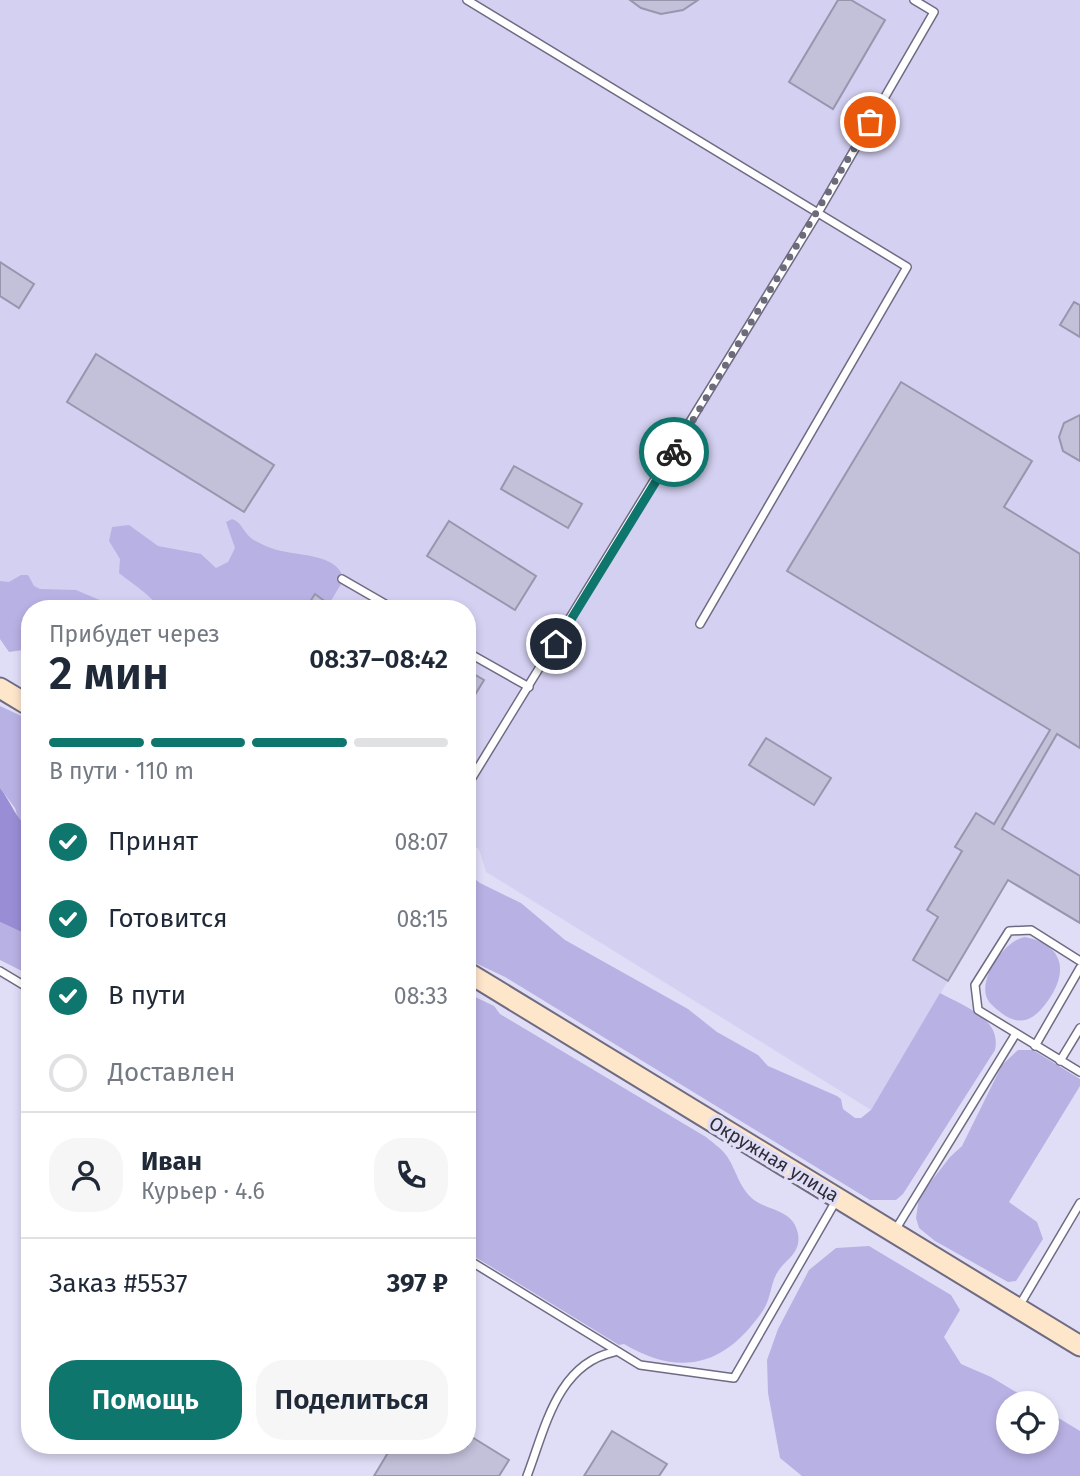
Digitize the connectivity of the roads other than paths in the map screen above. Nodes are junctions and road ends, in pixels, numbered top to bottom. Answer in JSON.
{"nodes":[{"id":1,"x":467,"y":0,"type":"edge"},
{"id":2,"x":915,"y":0,"type":"edge"},
{"id":3,"x":819,"y":211,"type":"junction"},
{"id":4,"x":342,"y":579,"type":"dead end"},
{"id":5,"x":378,"y":600,"type":"edge"},
{"id":6,"x":700,"y":624,"type":"dead end"},
{"id":7,"x":476,"y":657,"type":"edge"},
{"id":8,"x":529,"y":687,"type":"junction"},
{"id":9,"x":0,"y":688,"type":"edge"},
{"id":10,"x":21,"y":701,"type":"edge"},
{"id":11,"x":476,"y":772,"type":"edge"},
{"id":12,"x":1080,"y":961,"type":"edge"},
{"id":13,"x":1080,"y":968,"type":"edge"},
{"id":14,"x":0,"y":971,"type":"edge"},
{"id":15,"x":476,"y":977,"type":"edge"},
{"id":16,"x":21,"y":984,"type":"edge"},
{"id":17,"x":1080,"y":1028,"type":"edge"},
{"id":18,"x":1015,"y":1034,"type":"junction"},
{"id":19,"x":1035,"y":1046,"type":"junction"},
{"id":20,"x":1060,"y":1061,"type":"junction"},
{"id":21,"x":1080,"y":1072,"type":"edge"},
{"id":22,"x":838,"y":1198,"type":"junction"},
{"id":23,"x":1080,"y":1203,"type":"edge"},
{"id":24,"x":894,"y":1232,"type":"junction"},
{"id":25,"x":476,"y":1265,"type":"edge"},
{"id":26,"x":1018,"y":1308,"type":"junction"},
{"id":27,"x":1080,"y":1346,"type":"edge"},
{"id":28,"x":615,"y":1352,"type":"junction"},
{"id":29,"x":527,"y":1476,"type":"edge"}],
"edges":[{"from":1,"to":3,"type":"lane"},
{"from":2,"to":3,"type":"lane"},
{"from":3,"to":6,"type":"lane"},
{"from":3,"to":8,"type":"lane"},
{"from":4,"to":5,"type":"lane"},
{"from":7,"to":8,"type":"lane"},
{"from":8,"to":11,"type":"lane"},
{"from":9,"to":10,"type":"main road"},
{"from":12,"to":18,"type":"lane"},
{"from":13,"to":19,"type":"lane"},
{"from":14,"to":16,"type":"lane"},
{"from":15,"to":22,"type":"main road","name":"Окружная улица"},
{"from":17,"to":20,"type":"lane"},
{"from":18,"to":19,"type":"lane"},
{"from":18,"to":24,"type":"lane"},
{"from":19,"to":20,"type":"lane"},
{"from":20,"to":21,"type":"lane"},
{"from":22,"to":24,"type":"main road","name":"Окружная улица"},
{"from":22,"to":28,"type":"lane"},
{"from":23,"to":26,"type":"lane"},
{"from":24,"to":26,"type":"main road","name":"Окружная улица"},
{"from":25,"to":28,"type":"lane"},
{"from":26,"to":27,"type":"main road","name":"Окружная улица"},
{"from":28,"to":29,"type":"lane"}]}
